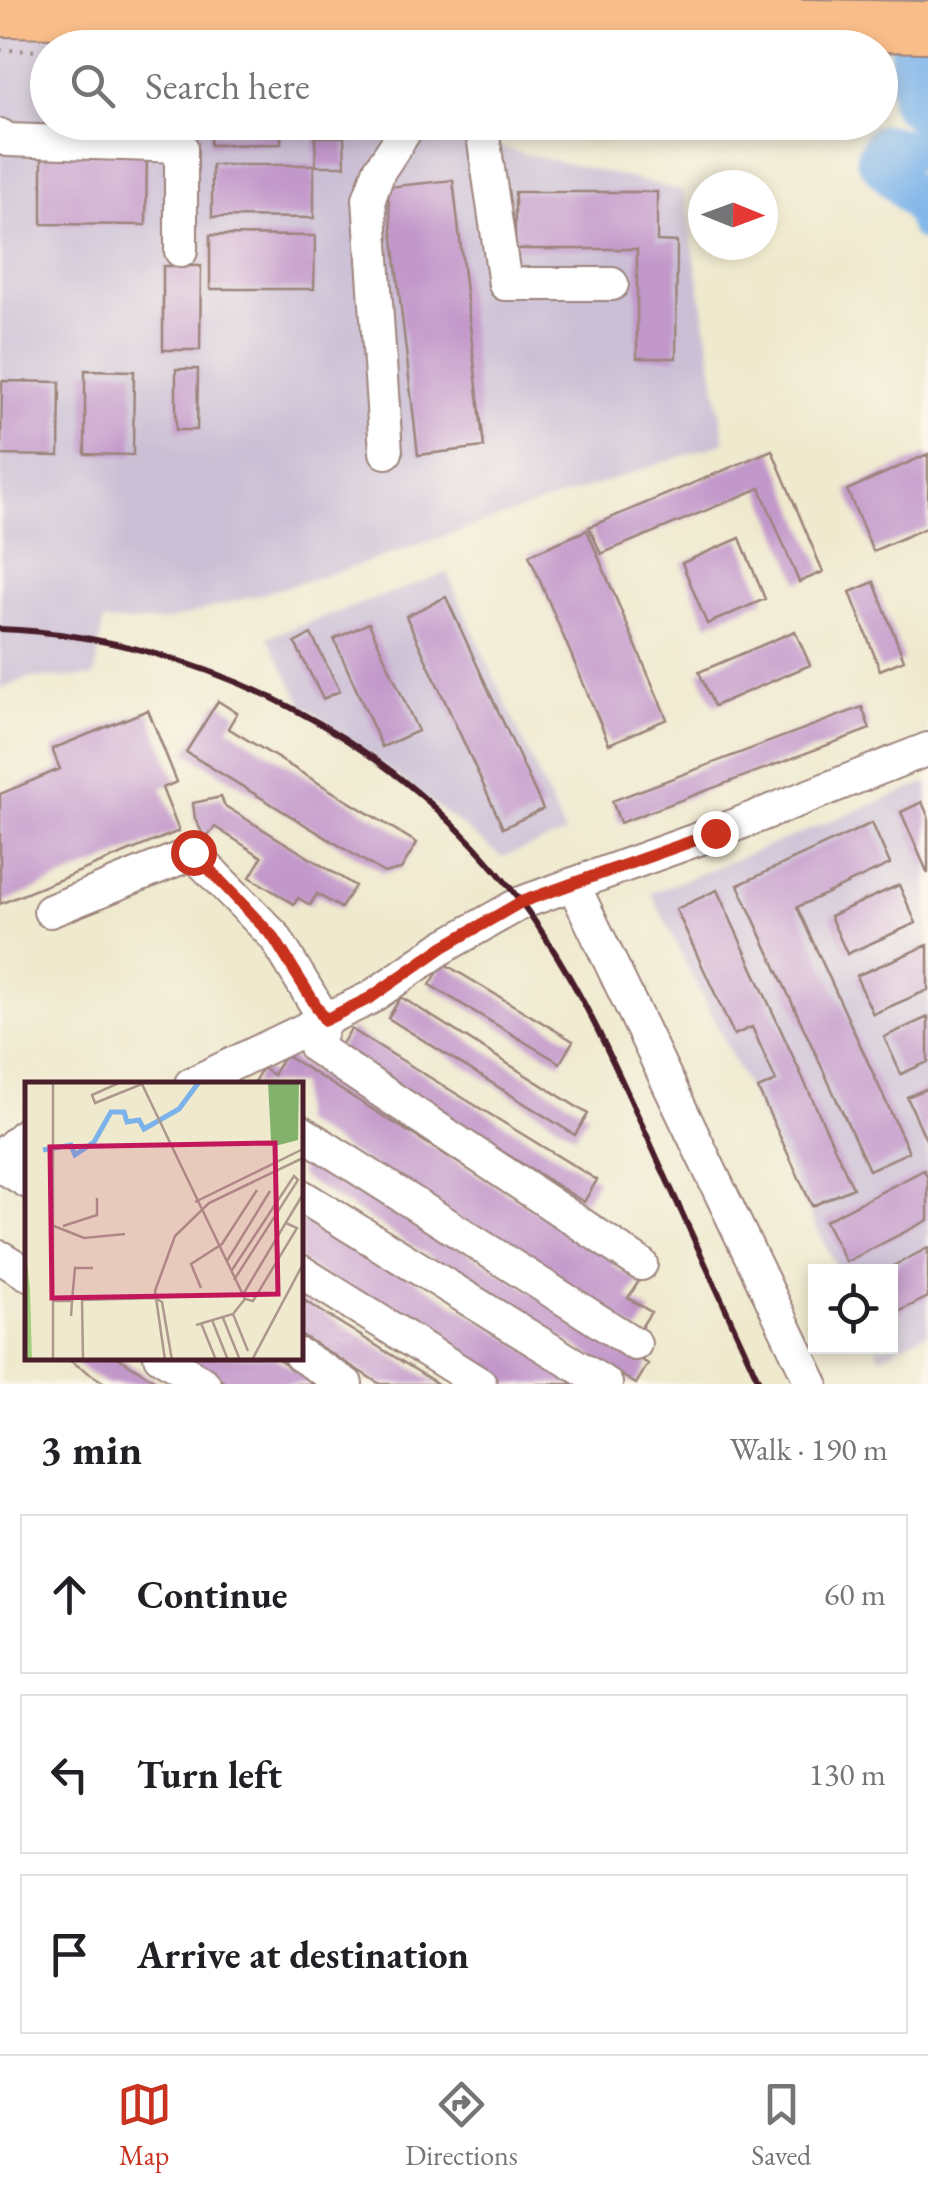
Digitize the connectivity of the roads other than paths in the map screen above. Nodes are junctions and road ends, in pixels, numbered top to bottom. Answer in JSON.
{"nodes":[{"id":1,"x":0,"y":11,"type":"edge"},
{"id":2,"x":928,"y":28,"type":"edge"},
{"id":3,"x":383,"y":30,"type":"edge"},
{"id":4,"x":629,"y":30,"type":"edge"},
{"id":5,"x":0,"y":134,"type":"edge"},
{"id":6,"x":399,"y":140,"type":"edge"},
{"id":7,"x":483,"y":140,"type":"edge"},
{"id":8,"x":181,"y":251,"type":"dead end"},
{"id":9,"x":612,"y":284,"type":"dead end"},
{"id":10,"x":386,"y":452,"type":"dead end"},
{"id":11,"x":928,"y":750,"type":"edge"},
{"id":12,"x":572,"y":884,"type":"junction"},
{"id":13,"x":50,"y":910,"type":"dead end"},
{"id":14,"x":325,"y":1020,"type":"junction"},
{"id":15,"x":210,"y":1081,"type":"edge"},
{"id":16,"x":302,"y":1132,"type":"edge"},
{"id":17,"x":25,"y":1135,"type":"edge"},
{"id":18,"x":0,"y":1157,"type":"edge"},
{"id":19,"x":0,"y":1165,"type":"edge"},
{"id":20,"x":25,"y":1180,"type":"edge"},
{"id":21,"x":302,"y":1196,"type":"edge"},
{"id":22,"x":0,"y":1257,"type":"edge"},
{"id":23,"x":641,"y":1264,"type":"dead end"},
{"id":24,"x":25,"y":1272,"type":"edge"},
{"id":25,"x":302,"y":1272,"type":"edge"},
{"id":26,"x":635,"y":1344,"type":"dead end"},
{"id":27,"x":302,"y":1356,"type":"edge"},
{"id":28,"x":165,"y":1359,"type":"edge"},
{"id":29,"x":204,"y":1384,"type":"edge"},
{"id":30,"x":346,"y":1384,"type":"edge"},
{"id":31,"x":480,"y":1384,"type":"edge"},
{"id":32,"x":606,"y":1384,"type":"edge"},
{"id":33,"x":812,"y":1384,"type":"edge"}],
"edges":[{"from":1,"to":3,"type":"highway"},
{"from":2,"to":4,"type":"highway"},
{"from":5,"to":8,"type":"lane"},
{"from":6,"to":10,"type":"lane"},
{"from":7,"to":9,"type":"lane"},
{"from":11,"to":12,"type":"lane"},
{"from":12,"to":14,"type":"lane"},
{"from":12,"to":33,"type":"lane"},
{"from":13,"to":14,"type":"lane"},
{"from":14,"to":15,"type":"lane"},
{"from":14,"to":23,"type":"lane"},
{"from":16,"to":26,"type":"lane"},
{"from":17,"to":18,"type":"lane"},
{"from":19,"to":20,"type":"lane"},
{"from":21,"to":32,"type":"lane"},
{"from":22,"to":24,"type":"lane"},
{"from":25,"to":31,"type":"lane"},
{"from":27,"to":30,"type":"lane"},
{"from":28,"to":29,"type":"lane"}]}
